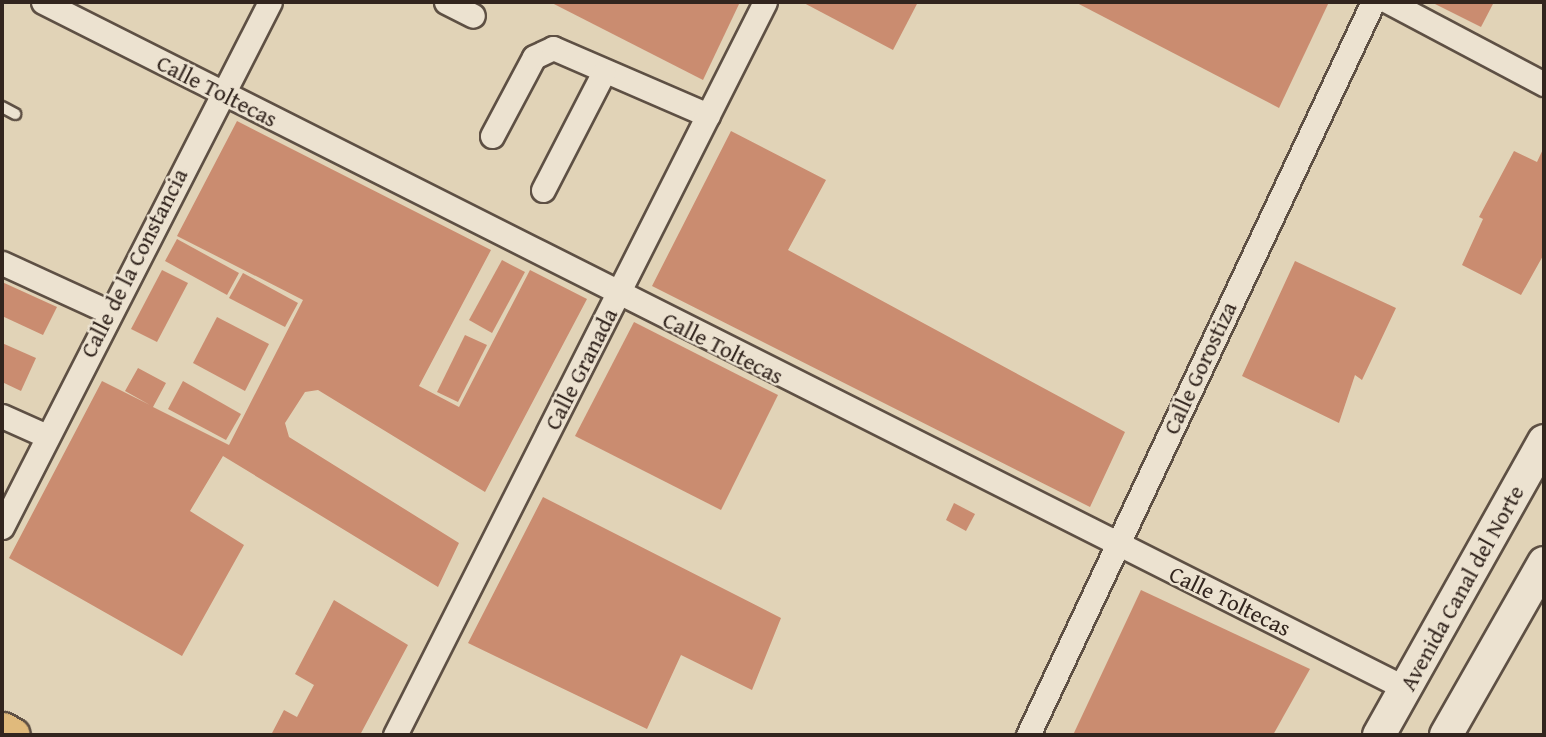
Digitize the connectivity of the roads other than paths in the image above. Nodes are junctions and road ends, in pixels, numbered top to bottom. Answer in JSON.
{"nodes":[{"id":1,"x":43,"y":2,"type":"edge"},
{"id":2,"x":270,"y":2,"type":"edge"},
{"id":3,"x":446,"y":2,"type":"edge"},
{"id":4,"x":765,"y":2,"type":"edge"},
{"id":5,"x":1373,"y":2,"type":"edge"},
{"id":6,"x":1389,"y":2,"type":"edge"},
{"id":7,"x":473,"y":16,"type":"dead end"},
{"id":8,"x":604,"y":72,"type":"junction"},
{"id":9,"x":1544,"y":84,"type":"edge"},
{"id":10,"x":219,"y":92,"type":"junction"},
{"id":11,"x":2,"y":107,"type":"edge"},
{"id":12,"x":15,"y":114,"type":"dead end"},
{"id":13,"x":708,"y":116,"type":"junction"},
{"id":14,"x":492,"y":135,"type":"dead end"},
{"id":15,"x":543,"y":190,"type":"dead end"},
{"id":16,"x":2,"y":263,"type":"edge"},
{"id":17,"x":619,"y":296,"type":"junction"},
{"id":18,"x":109,"y":312,"type":"junction"},
{"id":19,"x":2,"y":416,"type":"edge"},
{"id":20,"x":47,"y":436,"type":"junction"},
{"id":21,"x":1544,"y":441,"type":"edge"},
{"id":22,"x":2,"y":527,"type":"edge"},
{"id":23,"x":1116,"y":545,"type":"junction"},
{"id":24,"x":1544,"y":563,"type":"edge"},
{"id":25,"x":1405,"y":688,"type":"junction"},
{"id":26,"x":2,"y":730,"type":"edge"},
{"id":27,"x":12,"y":735,"type":"edge"},
{"id":28,"x":395,"y":735,"type":"edge"},
{"id":29,"x":1028,"y":735,"type":"edge"},
{"id":30,"x":1379,"y":735,"type":"edge"},
{"id":31,"x":1446,"y":735,"type":"edge"}],
"edges":[{"from":1,"to":10,"type":"street","name":"Calle Toltecas"},
{"from":2,"to":10,"type":"street","name":"Calle de la Constancia"},
{"from":3,"to":7,"type":"street"},
{"from":4,"to":13,"type":"street","name":"Calle Granada"},
{"from":5,"to":23,"type":"street","name":"Calle Gorostiza"},
{"from":6,"to":9,"type":"street"},
{"from":8,"to":13,"type":"street"},
{"from":8,"to":14,"type":"street"},
{"from":8,"to":15,"type":"street"},
{"from":10,"to":17,"type":"street","name":"Calle Toltecas"},
{"from":10,"to":18,"type":"street","name":"Calle de la Constancia"},
{"from":11,"to":12,"type":"lane"},
{"from":13,"to":17,"type":"street","name":"Calle Granada"},
{"from":16,"to":18,"type":"street"},
{"from":17,"to":23,"type":"street","name":"Calle Toltecas"},
{"from":17,"to":28,"type":"street","name":"Calle Granada"},
{"from":18,"to":20,"type":"street","name":"Calle de la Constancia"},
{"from":19,"to":20,"type":"street"},
{"from":20,"to":22,"type":"street","name":"Calle de la Constancia"},
{"from":21,"to":25,"type":"main road","name":"Avenida Canal del Norte"},
{"from":23,"to":25,"type":"street","name":"Calle Toltecas"},
{"from":23,"to":29,"type":"street","name":"Calle Gorostiza"},
{"from":24,"to":31,"type":"main road"},
{"from":25,"to":30,"type":"main road","name":"Avenida Canal del Norte"},
{"from":26,"to":27,"type":"main road"}]}
